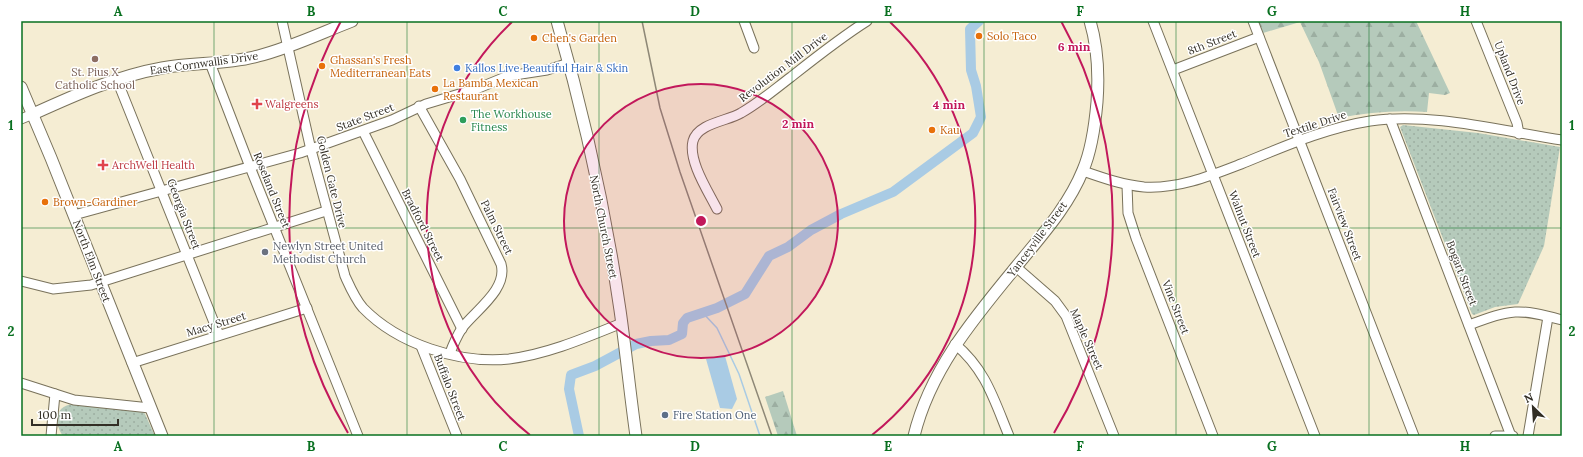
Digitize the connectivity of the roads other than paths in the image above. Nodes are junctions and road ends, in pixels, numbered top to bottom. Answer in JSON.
{"nodes":[{"id":1,"x":282,"y":21,"type":"edge"},
{"id":2,"x":352,"y":21,"type":"edge"},
{"id":3,"x":557,"y":21,"type":"edge"},
{"id":4,"x":744,"y":21,"type":"edge"},
{"id":5,"x":867,"y":21,"type":"edge"},
{"id":6,"x":1090,"y":21,"type":"edge"},
{"id":7,"x":1153,"y":21,"type":"edge"},
{"id":8,"x":1253,"y":21,"type":"edge"},
{"id":9,"x":1476,"y":21,"type":"edge"},
{"id":10,"x":1259,"y":37,"type":"junction"},
{"id":11,"x":288,"y":46,"type":"junction"},
{"id":12,"x":754,"y":48,"type":"dead end"},
{"id":13,"x":210,"y":63,"type":"junction"},
{"id":14,"x":569,"y":63,"type":"junction"},
{"id":15,"x":1173,"y":70,"type":"junction"},
{"id":16,"x":117,"y":80,"type":"junction"},
{"id":17,"x":21,"y":87,"type":"edge"},
{"id":18,"x":419,"y":106,"type":"junction"},
{"id":19,"x":33,"y":114,"type":"junction"},
{"id":20,"x":21,"y":119,"type":"edge"},
{"id":21,"x":1390,"y":119,"type":"junction"},
{"id":22,"x":363,"y":131,"type":"junction"},
{"id":23,"x":1519,"y":134,"type":"junction"},
{"id":24,"x":1562,"y":140,"type":"edge"},
{"id":25,"x":1300,"y":141,"type":"junction"},
{"id":26,"x":311,"y":150,"type":"junction"},
{"id":27,"x":250,"y":167,"type":"junction"},
{"id":28,"x":1083,"y":170,"type":"junction"},
{"id":29,"x":1213,"y":174,"type":"junction"},
{"id":30,"x":1128,"y":185,"type":"junction"},
{"id":31,"x":162,"y":190,"type":"junction"},
{"id":32,"x":717,"y":209,"type":"dead end"},
{"id":33,"x":326,"y":211,"type":"junction"},
{"id":34,"x":74,"y":215,"type":"junction"},
{"id":35,"x":274,"y":227,"type":"junction"},
{"id":36,"x":187,"y":255,"type":"junction"},
{"id":37,"x":1016,"y":268,"type":"junction"},
{"id":38,"x":21,"y":281,"type":"edge"},
{"id":39,"x":100,"y":283,"type":"junction"},
{"id":40,"x":307,"y":308,"type":"junction"},
{"id":41,"x":1548,"y":317,"type":"junction"},
{"id":42,"x":1562,"y":320,"type":"edge"},
{"id":43,"x":622,"y":323,"type":"junction"},
{"id":44,"x":1469,"y":325,"type":"junction"},
{"id":45,"x":462,"y":329,"type":"junction"},
{"id":46,"x":219,"y":335,"type":"junction"},
{"id":47,"x":955,"y":344,"type":"junction"},
{"id":48,"x":421,"y":346,"type":"junction"},
{"id":49,"x":450,"y":353,"type":"junction"},
{"id":50,"x":132,"y":363,"type":"junction"},
{"id":51,"x":21,"y":384,"type":"edge"},
{"id":52,"x":55,"y":394,"type":"junction"},
{"id":53,"x":150,"y":408,"type":"junction"},
{"id":54,"x":51,"y":436,"type":"edge"},
{"id":55,"x":162,"y":436,"type":"edge"},
{"id":56,"x":358,"y":436,"type":"edge"},
{"id":57,"x":457,"y":436,"type":"edge"},
{"id":58,"x":636,"y":436,"type":"edge"},
{"id":59,"x":914,"y":436,"type":"edge"},
{"id":60,"x":1009,"y":436,"type":"edge"},
{"id":61,"x":1114,"y":436,"type":"edge"},
{"id":62,"x":1213,"y":436,"type":"edge"},
{"id":63,"x":1315,"y":436,"type":"edge"},
{"id":64,"x":1414,"y":436,"type":"edge"},
{"id":65,"x":1495,"y":436,"type":"edge"},
{"id":66,"x":1512,"y":436,"type":"edge"},
{"id":67,"x":1528,"y":436,"type":"edge"}],
"edges":[{"from":1,"to":11,"type":"street","name":"Golden Gate Drive"},
{"from":2,"to":11,"type":"main road","name":"East Cornwallis Drive"},
{"from":3,"to":14,"type":"main road","name":"North Church Street"},
{"from":4,"to":12,"type":"street"},
{"from":5,"to":32,"type":"street","name":"Revolution Mill Drive"},
{"from":6,"to":28,"type":"main road","name":"Yanceyville Street"},
{"from":7,"to":15,"type":"street","name":"Walnut Street"},
{"from":8,"to":10,"type":"street","name":"Fairview Street"},
{"from":9,"to":23,"type":"street","name":"Upland Drive"},
{"from":10,"to":15,"type":"street","name":"8th Street"},
{"from":10,"to":25,"type":"street","name":"Fairview Street"},
{"from":11,"to":13,"type":"main road","name":"East Cornwallis Drive"},
{"from":11,"to":26,"type":"street","name":"Golden Gate Drive"},
{"from":13,"to":16,"type":"main road","name":"East Cornwallis Drive"},
{"from":13,"to":27,"type":"street","name":"Roseland Street"},
{"from":14,"to":18,"type":"street","name":"State Street"},
{"from":14,"to":43,"type":"main road","name":"North Church Street"},
{"from":15,"to":29,"type":"street","name":"Walnut Street"},
{"from":16,"to":19,"type":"main road","name":"East Cornwallis Drive"},
{"from":16,"to":31,"type":"street","name":"Georgia Street"},
{"from":17,"to":19,"type":"main road","name":"North Elm Street"},
{"from":18,"to":22,"type":"street","name":"State Street"},
{"from":18,"to":45,"type":"street","name":"Palm Street"},
{"from":19,"to":20,"type":"street"},
{"from":19,"to":34,"type":"main road","name":"North Elm Street"},
{"from":21,"to":23,"type":"street","name":"Textile Drive"},
{"from":21,"to":25,"type":"street","name":"Textile Drive"},
{"from":21,"to":44,"type":"street","name":"Bogart Street"},
{"from":22,"to":26,"type":"street","name":"State Street"},
{"from":22,"to":45,"type":"street","name":"Bradford Street"},
{"from":23,"to":24,"type":"street","name":"Textile Drive"},
{"from":25,"to":29,"type":"street","name":"Textile Drive"},
{"from":25,"to":64,"type":"street","name":"Fairview Street"},
{"from":26,"to":27,"type":"street","name":"State Street"},
{"from":26,"to":33,"type":"street","name":"Golden Gate Drive"},
{"from":27,"to":31,"type":"street","name":"State Street"},
{"from":27,"to":35,"type":"street","name":"Roseland Street"},
{"from":28,"to":30,"type":"street","name":"Textile Drive"},
{"from":28,"to":37,"type":"main road","name":"Yanceyville Street"},
{"from":29,"to":30,"type":"street","name":"Textile Drive"},
{"from":29,"to":63,"type":"street","name":"Walnut Street"},
{"from":30,"to":62,"type":"street","name":"Vine Street"},
{"from":31,"to":34,"type":"street","name":"State Street"},
{"from":31,"to":36,"type":"street","name":"Georgia Street"},
{"from":33,"to":35,"type":"street"},
{"from":33,"to":48,"type":"street","name":"Golden Gate Drive"},
{"from":34,"to":39,"type":"main road","name":"North Elm Street"},
{"from":35,"to":36,"type":"street"},
{"from":35,"to":40,"type":"street","name":"Roseland Street"},
{"from":36,"to":39,"type":"street"},
{"from":36,"to":46,"type":"street","name":"Georgia Street"},
{"from":37,"to":47,"type":"main road","name":"Yanceyville Street"},
{"from":37,"to":61,"type":"street","name":"Maple Street"},
{"from":38,"to":39,"type":"street"},
{"from":39,"to":50,"type":"main road","name":"North Elm Street"},
{"from":40,"to":46,"type":"street","name":"Macy Street"},
{"from":40,"to":56,"type":"street","name":"Roseland Street"},
{"from":41,"to":42,"type":"street"},
{"from":41,"to":44,"type":"street"},
{"from":41,"to":67,"type":"street"},
{"from":43,"to":49,"type":"street","name":"Golden Gate Drive"},
{"from":43,"to":58,"type":"main road","name":"North Church Street"},
{"from":44,"to":66,"type":"street","name":"Bogart Street"},
{"from":45,"to":49,"type":"street","name":"Palm Street"},
{"from":46,"to":50,"type":"street","name":"Macy Street"},
{"from":47,"to":59,"type":"main road","name":"Yanceyville Street"},
{"from":47,"to":60,"type":"street"},
{"from":48,"to":49,"type":"street","name":"Golden Gate Drive"},
{"from":48,"to":57,"type":"street","name":"Buffalo Street"},
{"from":50,"to":53,"type":"main road","name":"North Elm Street"},
{"from":51,"to":52,"type":"street"},
{"from":52,"to":53,"type":"street"},
{"from":52,"to":54,"type":"street"},
{"from":53,"to":55,"type":"main road","name":"North Elm Street"},
{"from":65,"to":66,"type":"street"}]}
